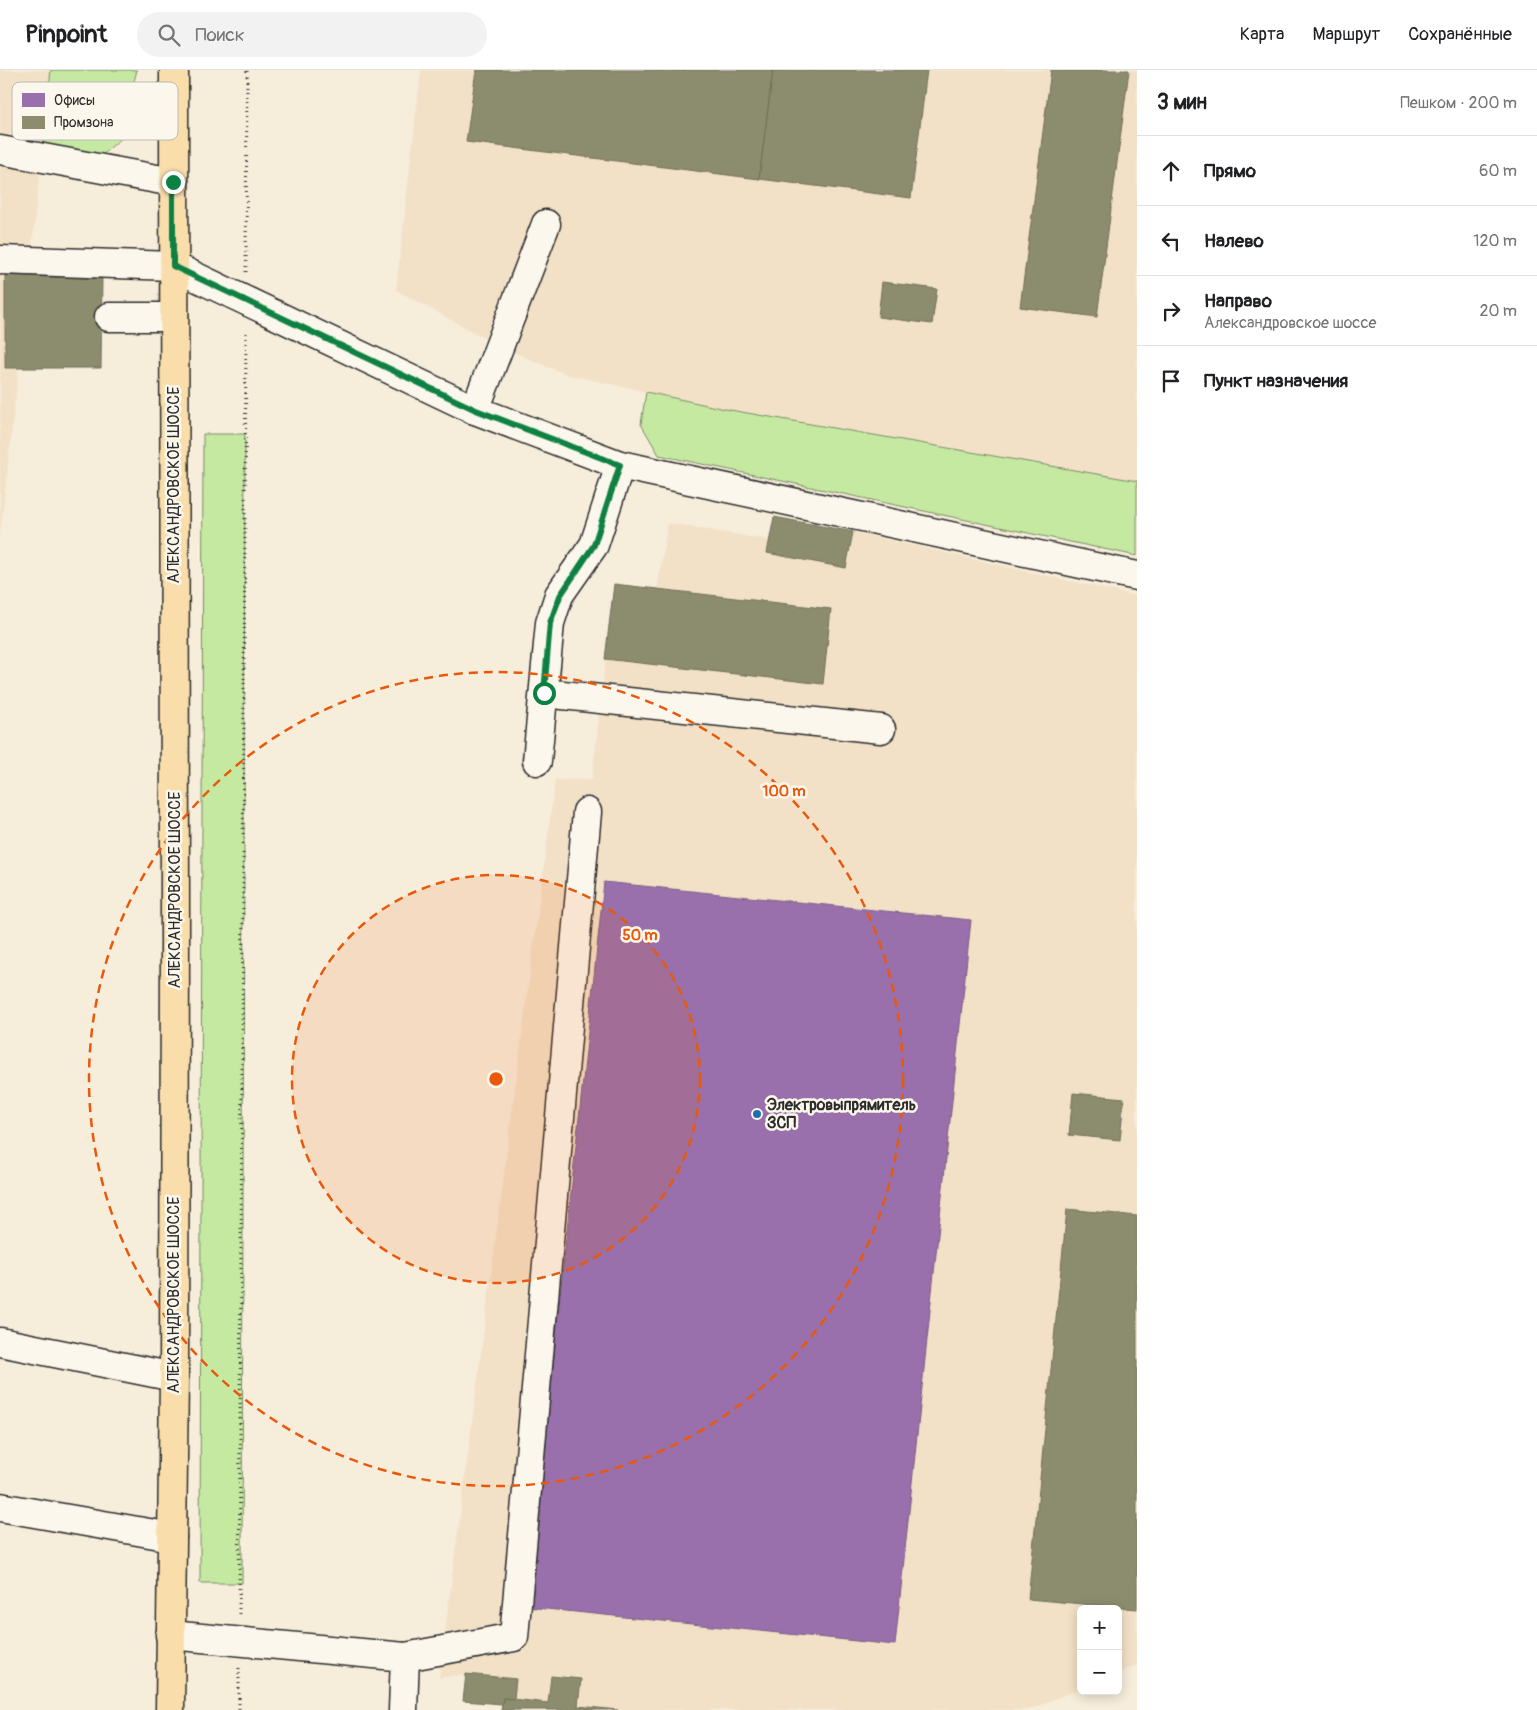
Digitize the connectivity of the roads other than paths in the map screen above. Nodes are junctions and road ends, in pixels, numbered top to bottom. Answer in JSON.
{"nodes":[{"id":1,"x":173,"y":140,"type":"edge"},
{"id":2,"x":0,"y":150,"type":"edge"},
{"id":3,"x":173,"y":182,"type":"junction"},
{"id":4,"x":546,"y":224,"type":"dead end"},
{"id":5,"x":0,"y":260,"type":"edge"},
{"id":6,"x":173,"y":266,"type":"junction"},
{"id":7,"x":109,"y":317,"type":"dead end"},
{"id":8,"x":174,"y":317,"type":"junction"},
{"id":9,"x":476,"y":410,"type":"junction"},
{"id":10,"x":620,"y":465,"type":"junction"},
{"id":11,"x":1137,"y":576,"type":"edge"},
{"id":12,"x":544,"y":693,"type":"junction"},
{"id":13,"x":881,"y":730,"type":"dead end"},
{"id":14,"x":537,"y":761,"type":"dead end"},
{"id":15,"x":587,"y":812,"type":"dead end"},
{"id":16,"x":0,"y":1342,"type":"edge"},
{"id":17,"x":174,"y":1377,"type":"junction"},
{"id":18,"x":0,"y":1507,"type":"edge"},
{"id":19,"x":172,"y":1537,"type":"junction"},
{"id":20,"x":170,"y":1636,"type":"junction"},
{"id":21,"x":405,"y":1657,"type":"junction"},
{"id":22,"x":170,"y":1710,"type":"edge"},
{"id":23,"x":403,"y":1710,"type":"edge"}],
"edges":[{"from":1,"to":3,"type":"main road","name":"АЛЕКСАНДРОВСКОЕ ШОССЕ"},
{"from":2,"to":3,"type":"lane"},
{"from":3,"to":6,"type":"main road","name":"АЛЕКСАНДРОВСКОЕ ШОССЕ"},
{"from":4,"to":9,"type":"lane"},
{"from":5,"to":6,"type":"lane"},
{"from":6,"to":8,"type":"main road","name":"АЛЕКСАНДРОВСКОЕ ШОССЕ"},
{"from":6,"to":9,"type":"lane"},
{"from":7,"to":8,"type":"lane"},
{"from":8,"to":17,"type":"main road","name":"АЛЕКСАНДРОВСКОЕ ШОССЕ"},
{"from":9,"to":10,"type":"lane"},
{"from":10,"to":11,"type":"lane"},
{"from":10,"to":12,"type":"lane"},
{"from":12,"to":13,"type":"lane"},
{"from":12,"to":14,"type":"lane"},
{"from":15,"to":21,"type":"lane"},
{"from":16,"to":17,"type":"lane"},
{"from":17,"to":19,"type":"main road","name":"АЛЕКСАНДРОВСКОЕ ШОССЕ"},
{"from":18,"to":19,"type":"lane"},
{"from":19,"to":20,"type":"main road","name":"АЛЕКСАНДРОВСКОЕ ШОССЕ"},
{"from":20,"to":21,"type":"lane"},
{"from":20,"to":22,"type":"main road","name":"АЛЕКСАНДРОВСКОЕ ШОССЕ"},
{"from":21,"to":23,"type":"lane"}]}
